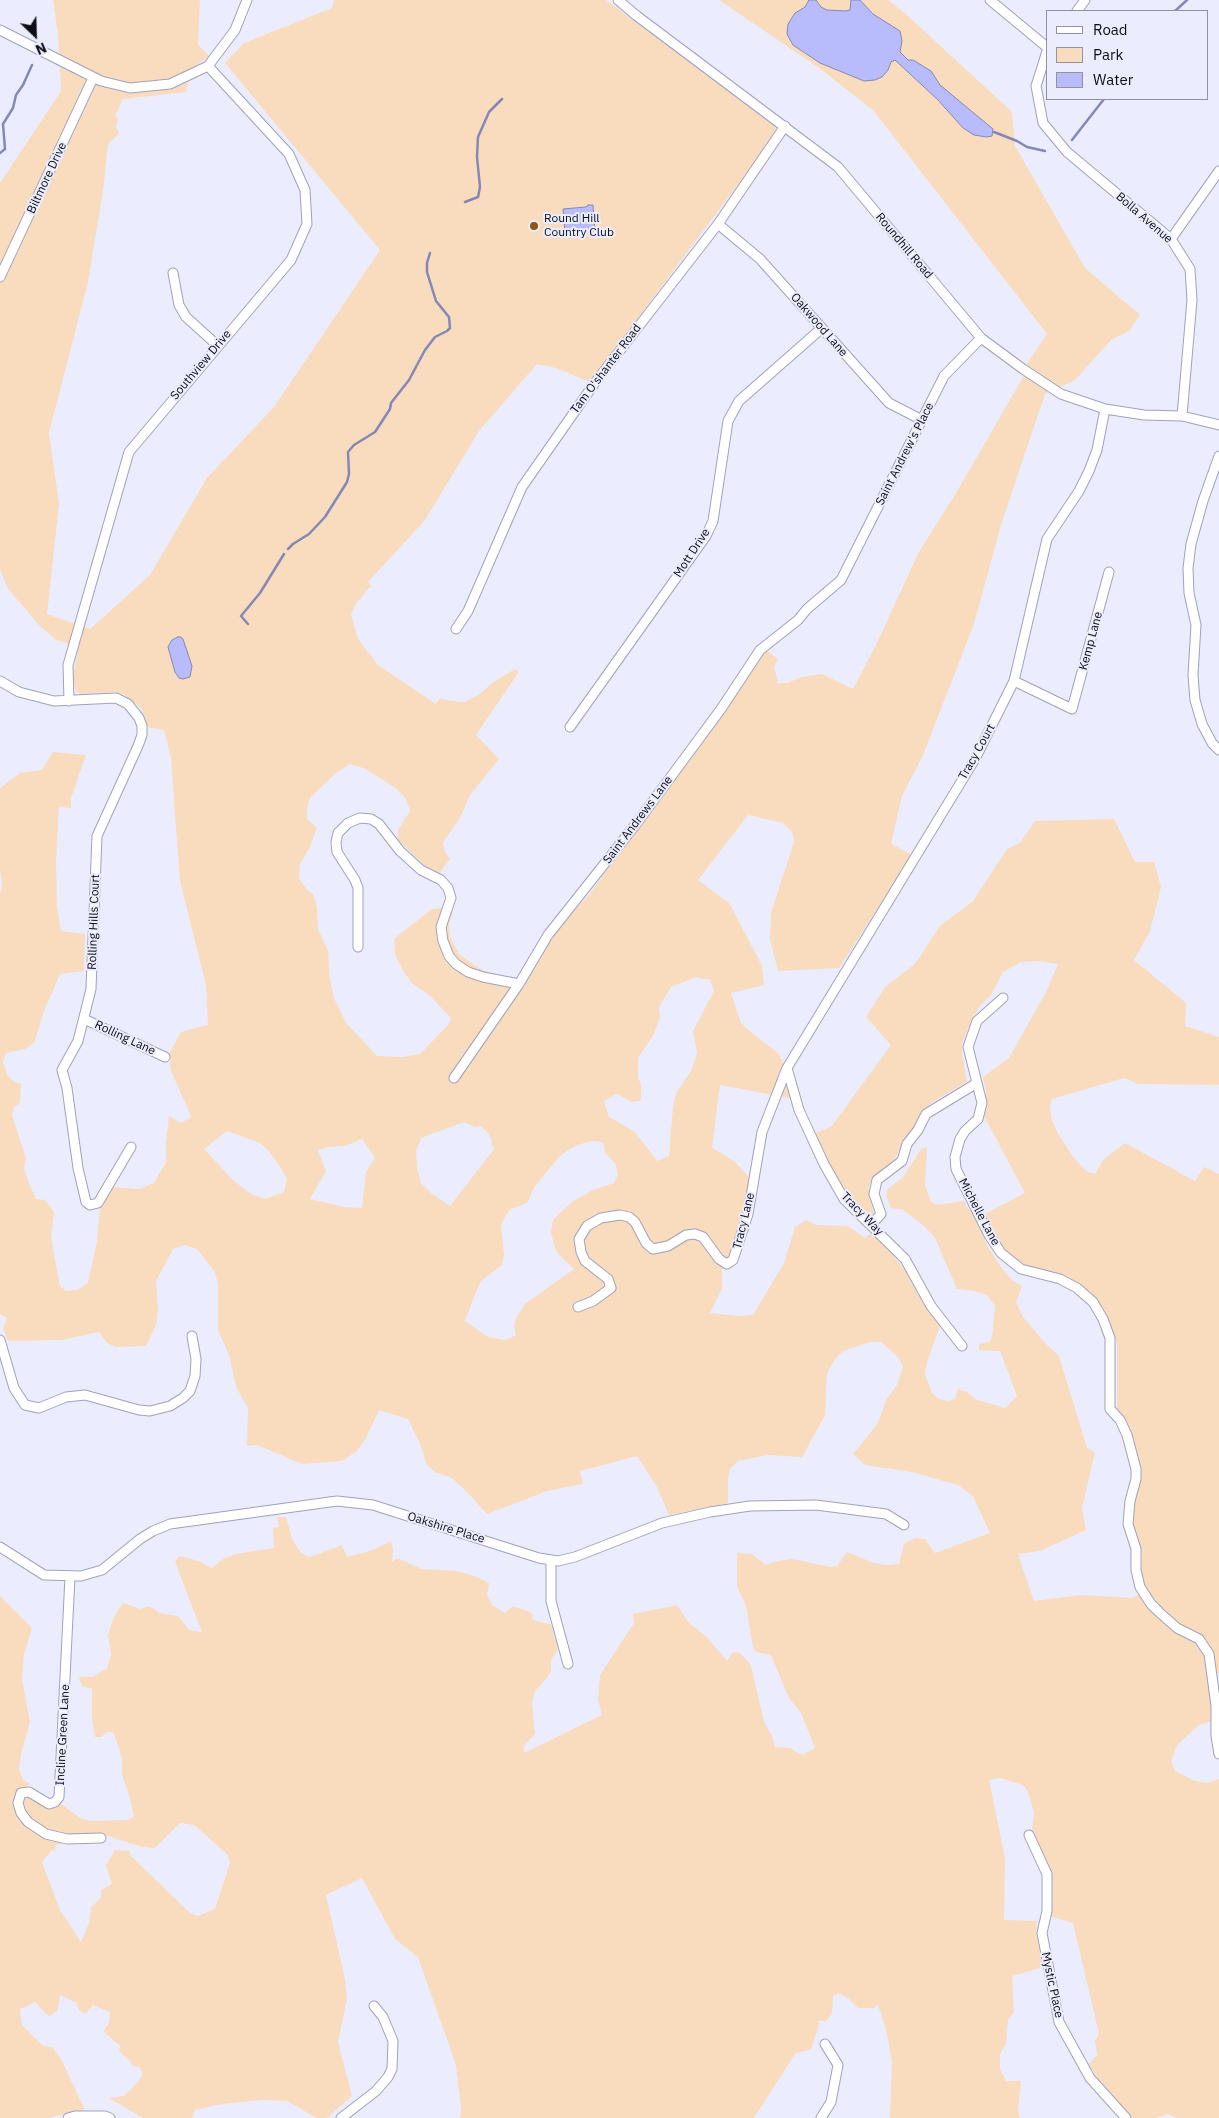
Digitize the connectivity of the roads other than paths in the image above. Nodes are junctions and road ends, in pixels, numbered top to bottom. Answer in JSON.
{"nodes":[{"id":1,"x":247,"y":0,"type":"edge"},
{"id":2,"x":618,"y":0,"type":"edge"},
{"id":3,"x":990,"y":0,"type":"edge"},
{"id":4,"x":0,"y":31,"type":"edge"},
{"id":5,"x":1046,"y":46,"type":"edge"},
{"id":6,"x":1046,"y":54,"type":"edge"},
{"id":7,"x":208,"y":66,"type":"junction"},
{"id":8,"x":94,"y":78,"type":"junction"},
{"id":9,"x":785,"y":126,"type":"junction"},
{"id":10,"x":1219,"y":171,"type":"edge"},
{"id":11,"x":718,"y":224,"type":"junction"},
{"id":12,"x":1171,"y":239,"type":"junction"},
{"id":13,"x":173,"y":273,"type":"dead end"},
{"id":14,"x":0,"y":277,"type":"edge"},
{"id":15,"x":822,"y":328,"type":"junction"},
{"id":16,"x":981,"y":338,"type":"junction"},
{"id":17,"x":217,"y":345,"type":"junction"},
{"id":18,"x":1105,"y":410,"type":"junction"},
{"id":19,"x":1182,"y":416,"type":"junction"},
{"id":20,"x":922,"y":420,"type":"junction"},
{"id":21,"x":1219,"y":425,"type":"edge"},
{"id":22,"x":1219,"y":456,"type":"edge"},
{"id":23,"x":1110,"y":572,"type":"dead end"},
{"id":24,"x":841,"y":580,"type":"joint"},
{"id":25,"x":456,"y":629,"type":"dead end"},
{"id":26,"x":0,"y":681,"type":"edge"},
{"id":27,"x":1014,"y":681,"type":"junction"},
{"id":28,"x":69,"y":701,"type":"junction"},
{"id":29,"x":570,"y":727,"type":"dead end"},
{"id":30,"x":1219,"y":750,"type":"edge"},
{"id":31,"x":358,"y":947,"type":"dead end"},
{"id":32,"x":519,"y":984,"type":"junction"},
{"id":33,"x":1003,"y":998,"type":"dead end"},
{"id":34,"x":84,"y":1019,"type":"junction"},
{"id":35,"x":165,"y":1057,"type":"dead end"},
{"id":36,"x":786,"y":1068,"type":"junction"},
{"id":37,"x":454,"y":1078,"type":"dead end"},
{"id":38,"x":976,"y":1083,"type":"junction"},
{"id":39,"x":131,"y":1147,"type":"dead end"},
{"id":40,"x":871,"y":1225,"type":"junction"},
{"id":41,"x":578,"y":1307,"type":"dead end"},
{"id":42,"x":192,"y":1336,"type":"dead end"},
{"id":43,"x":0,"y":1340,"type":"edge"},
{"id":44,"x":962,"y":1346,"type":"dead end"},
{"id":45,"x":904,"y":1525,"type":"dead end"},
{"id":46,"x":0,"y":1547,"type":"edge"},
{"id":47,"x":551,"y":1560,"type":"junction"},
{"id":48,"x":70,"y":1577,"type":"junction"},
{"id":49,"x":568,"y":1664,"type":"dead end"},
{"id":50,"x":1219,"y":1754,"type":"edge"},
{"id":51,"x":1030,"y":1834,"type":"dead end"},
{"id":52,"x":102,"y":1838,"type":"dead end"},
{"id":53,"x":374,"y":2006,"type":"dead end"},
{"id":54,"x":825,"y":2044,"type":"dead end"},
{"id":55,"x":71,"y":2117,"type":"edge"},
{"id":56,"x":110,"y":2118,"type":"edge"},
{"id":57,"x":340,"y":2118,"type":"edge"},
{"id":58,"x":822,"y":2118,"type":"edge"},
{"id":59,"x":1126,"y":2118,"type":"edge"}],
"edges":[{"from":1,"to":7,"type":"street"},
{"from":2,"to":9,"type":"street","name":"Roundhill Road"},
{"from":3,"to":5,"type":"street"},
{"from":4,"to":8,"type":"street"},
{"from":6,"to":12,"type":"street","name":"Bolla Avenue"},
{"from":7,"to":8,"type":"street"},
{"from":7,"to":17,"type":"street","name":"Southview Drive"},
{"from":8,"to":14,"type":"street","name":"Biltmore Drive"},
{"from":9,"to":11,"type":"street","name":"Tam O'shanter Road"},
{"from":9,"to":16,"type":"street","name":"Roundhill Road"},
{"from":10,"to":12,"type":"street"},
{"from":11,"to":15,"type":"street","name":"Oakwood Lane"},
{"from":11,"to":25,"type":"street","name":"Tam O'shanter Road"},
{"from":12,"to":19,"type":"street","name":"Bolla Avenue"},
{"from":13,"to":17,"type":"street"},
{"from":15,"to":20,"type":"street","name":"Oakwood Lane"},
{"from":15,"to":29,"type":"street","name":"Mott Drive"},
{"from":16,"to":18,"type":"street","name":"Roundhill Road"},
{"from":16,"to":20,"type":"street","name":"Saint Andrew's Place"},
{"from":17,"to":28,"type":"street","name":"Southview Drive"},
{"from":18,"to":19,"type":"street","name":"Roundhill Road"},
{"from":18,"to":27,"type":"street","name":"Tracy Court"},
{"from":19,"to":21,"type":"street","name":"Roundhill Road"},
{"from":20,"to":24,"type":"street","name":"Saint Andrew's Place"},
{"from":22,"to":30,"type":"street"},
{"from":23,"to":27,"type":"street","name":"Kemp Lane"},
{"from":24,"to":32,"type":"street","name":"Saint Andrews Lane"},
{"from":26,"to":28,"type":"street","name":"Rolling Hills Court"},
{"from":27,"to":36,"type":"street","name":"Tracy Court"},
{"from":28,"to":34,"type":"street","name":"Rolling Hills Court"},
{"from":31,"to":32,"type":"street"},
{"from":32,"to":37,"type":"street","name":"Saint Andrews Lane"},
{"from":33,"to":38,"type":"street","name":"Michelle Lane"},
{"from":34,"to":35,"type":"street","name":"Rolling Lane"},
{"from":34,"to":39,"type":"street","name":"Rolling Hills Court"},
{"from":36,"to":40,"type":"street","name":"Tracy Way"},
{"from":36,"to":41,"type":"street","name":"Tracy Lane"},
{"from":38,"to":40,"type":"street"},
{"from":38,"to":50,"type":"street","name":"Michelle Lane"},
{"from":40,"to":44,"type":"street","name":"Tracy Way"},
{"from":42,"to":43,"type":"street"},
{"from":45,"to":47,"type":"street","name":"Oakshire Place"},
{"from":46,"to":48,"type":"street","name":"Oakshire Place"},
{"from":47,"to":48,"type":"street","name":"Oakshire Place"},
{"from":47,"to":49,"type":"street"},
{"from":48,"to":52,"type":"street","name":"Incline Green Lane"},
{"from":51,"to":59,"type":"street","name":"Mystic Place"},
{"from":53,"to":57,"type":"street"},
{"from":54,"to":58,"type":"street"},
{"from":55,"to":56,"type":"street"}]}
